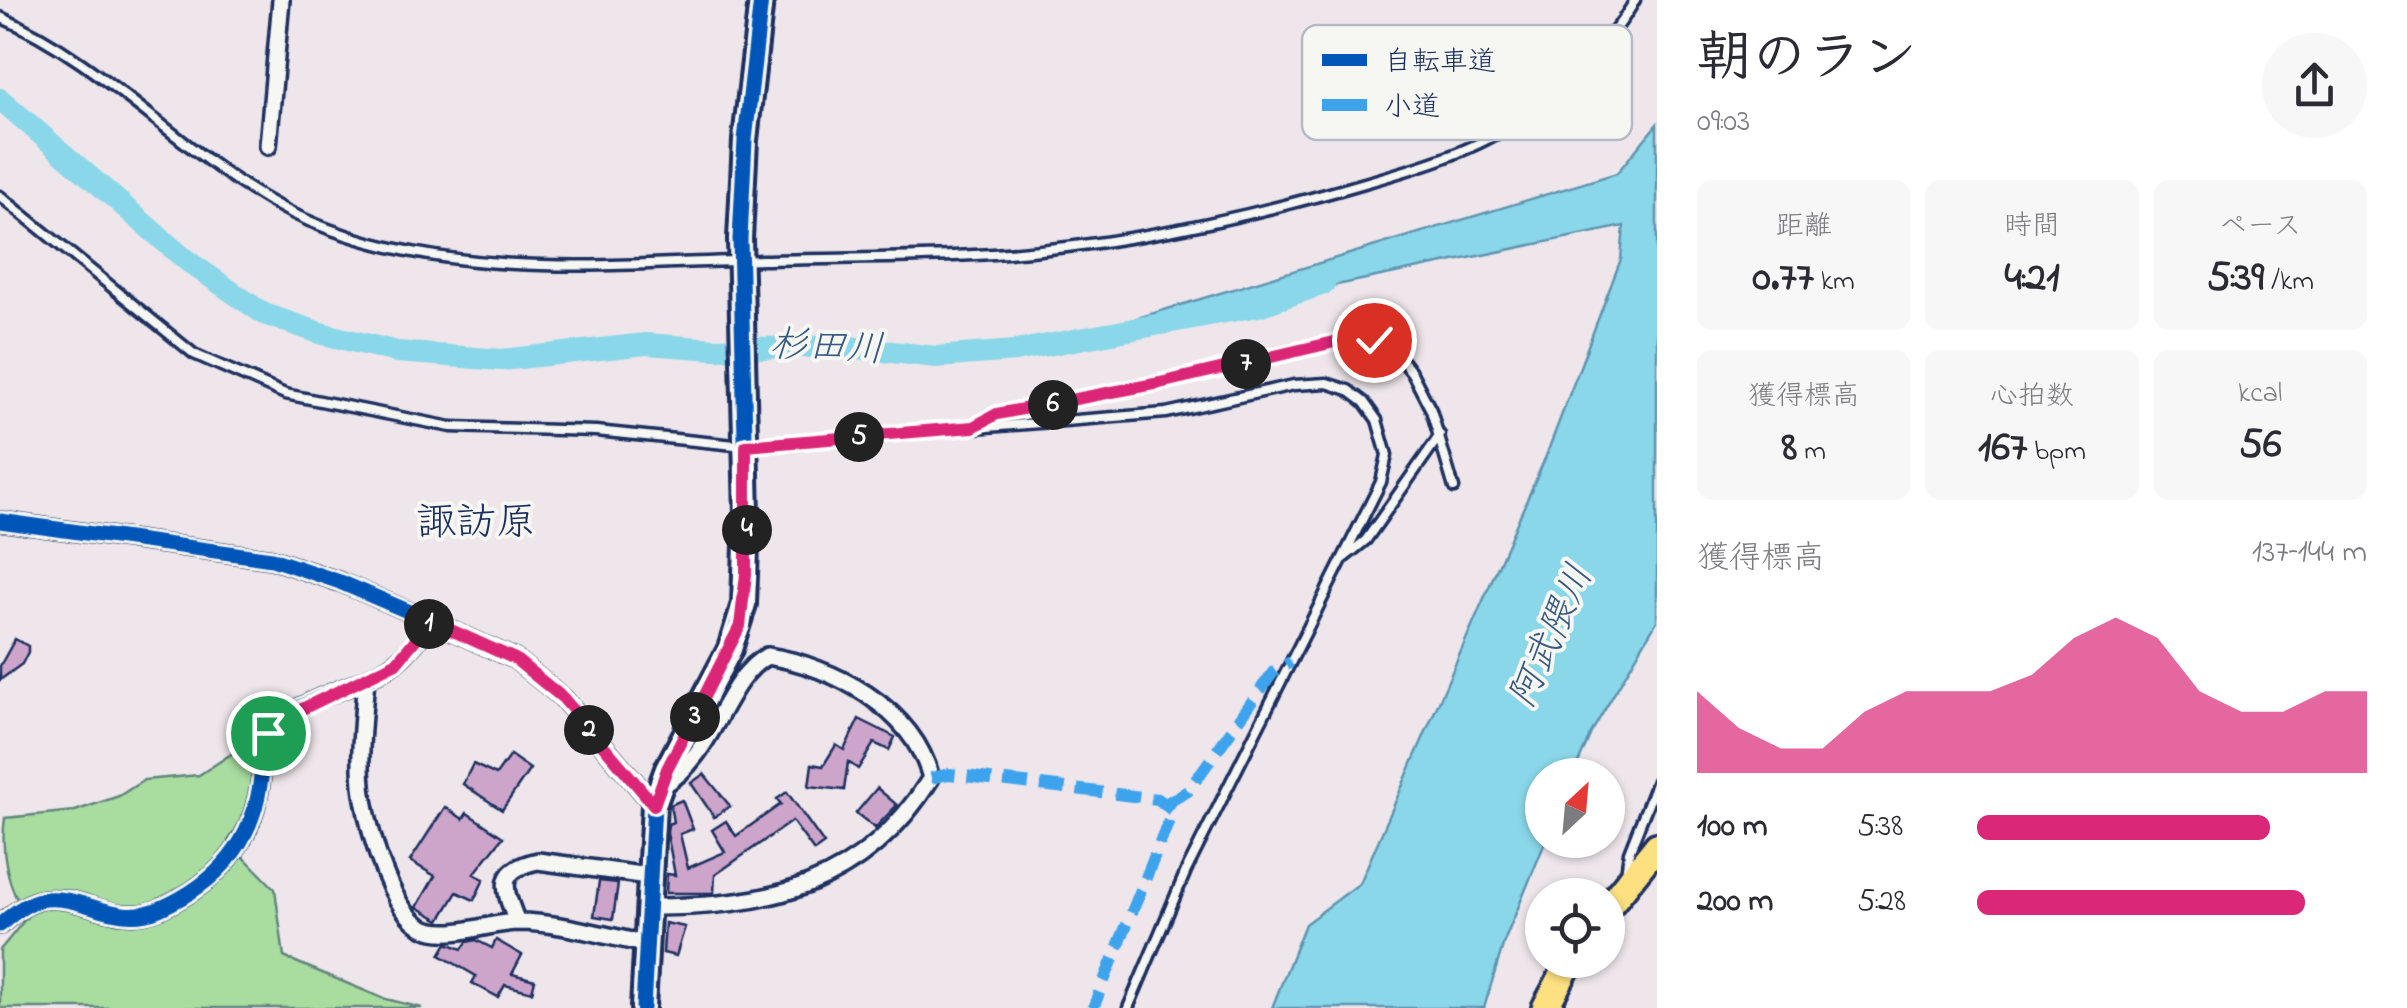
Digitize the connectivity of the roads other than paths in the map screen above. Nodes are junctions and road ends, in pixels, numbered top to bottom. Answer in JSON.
{"nodes":[{"id":1,"x":281,"y":0,"type":"edge"},
{"id":2,"x":761,"y":0,"type":"edge"},
{"id":3,"x":1634,"y":0,"type":"edge"},
{"id":4,"x":0,"y":18,"type":"edge"},
{"id":5,"x":1613,"y":25,"type":"edge"},
{"id":6,"x":1480,"y":140,"type":"edge"},
{"id":7,"x":268,"y":146,"type":"dead end"},
{"id":8,"x":0,"y":196,"type":"edge"},
{"id":9,"x":742,"y":267,"type":"junction"},
{"id":10,"x":973,"y":427,"type":"junction"},
{"id":11,"x":1440,"y":435,"type":"junction"},
{"id":12,"x":746,"y":446,"type":"junction"},
{"id":13,"x":1454,"y":488,"type":"dead end"},
{"id":14,"x":0,"y":521,"type":"edge"},
{"id":15,"x":1343,"y":558,"type":"junction"},
{"id":16,"x":431,"y":621,"type":"junction"},
{"id":17,"x":366,"y":679,"type":"junction"},
{"id":18,"x":1657,"y":781,"type":"edge"},
{"id":19,"x":658,"y":796,"type":"junction"},
{"id":20,"x":1657,"y":846,"type":"edge"},
{"id":21,"x":648,"y":876,"type":"junction"},
{"id":22,"x":1625,"y":883,"type":"joint"},
{"id":23,"x":647,"y":907,"type":"junction"},
{"id":24,"x":516,"y":922,"type":"junction"},
{"id":25,"x":0,"y":925,"type":"edge"},
{"id":26,"x":646,"y":944,"type":"junction"},
{"id":27,"x":1562,"y":978,"type":"edge"},
{"id":28,"x":643,"y":1008,"type":"edge"},
{"id":29,"x":1128,"y":1008,"type":"edge"},
{"id":30,"x":1546,"y":1008,"type":"edge"}],
"edges":[{"from":1,"to":7,"type":"street"},
{"from":2,"to":9,"type":"street"},
{"from":3,"to":5,"type":"lane"},
{"from":4,"to":9,"type":"lane"},
{"from":6,"to":9,"type":"lane"},
{"from":8,"to":12,"type":"lane"},
{"from":9,"to":12,"type":"street"},
{"from":10,"to":11,"type":"lane"},
{"from":10,"to":12,"type":"lane"},
{"from":10,"to":15,"type":"lane"},
{"from":11,"to":13,"type":"lane"},
{"from":11,"to":15,"type":"lane"},
{"from":12,"to":19,"type":"street"},
{"from":14,"to":16,"type":"street"},
{"from":15,"to":29,"type":"lane"},
{"from":16,"to":17,"type":"street"},
{"from":16,"to":19,"type":"street"},
{"from":17,"to":24,"type":"street"},
{"from":17,"to":25,"type":"street"},
{"from":18,"to":22,"type":"lane"},
{"from":19,"to":21,"type":"street"},
{"from":19,"to":23,"type":"street"},
{"from":20,"to":22,"type":"main road"},
{"from":21,"to":23,"type":"street"},
{"from":21,"to":24,"type":"street"},
{"from":23,"to":26,"type":"street"},
{"from":24,"to":26,"type":"street"},
{"from":26,"to":28,"type":"street"},
{"from":27,"to":30,"type":"main road"}]}
